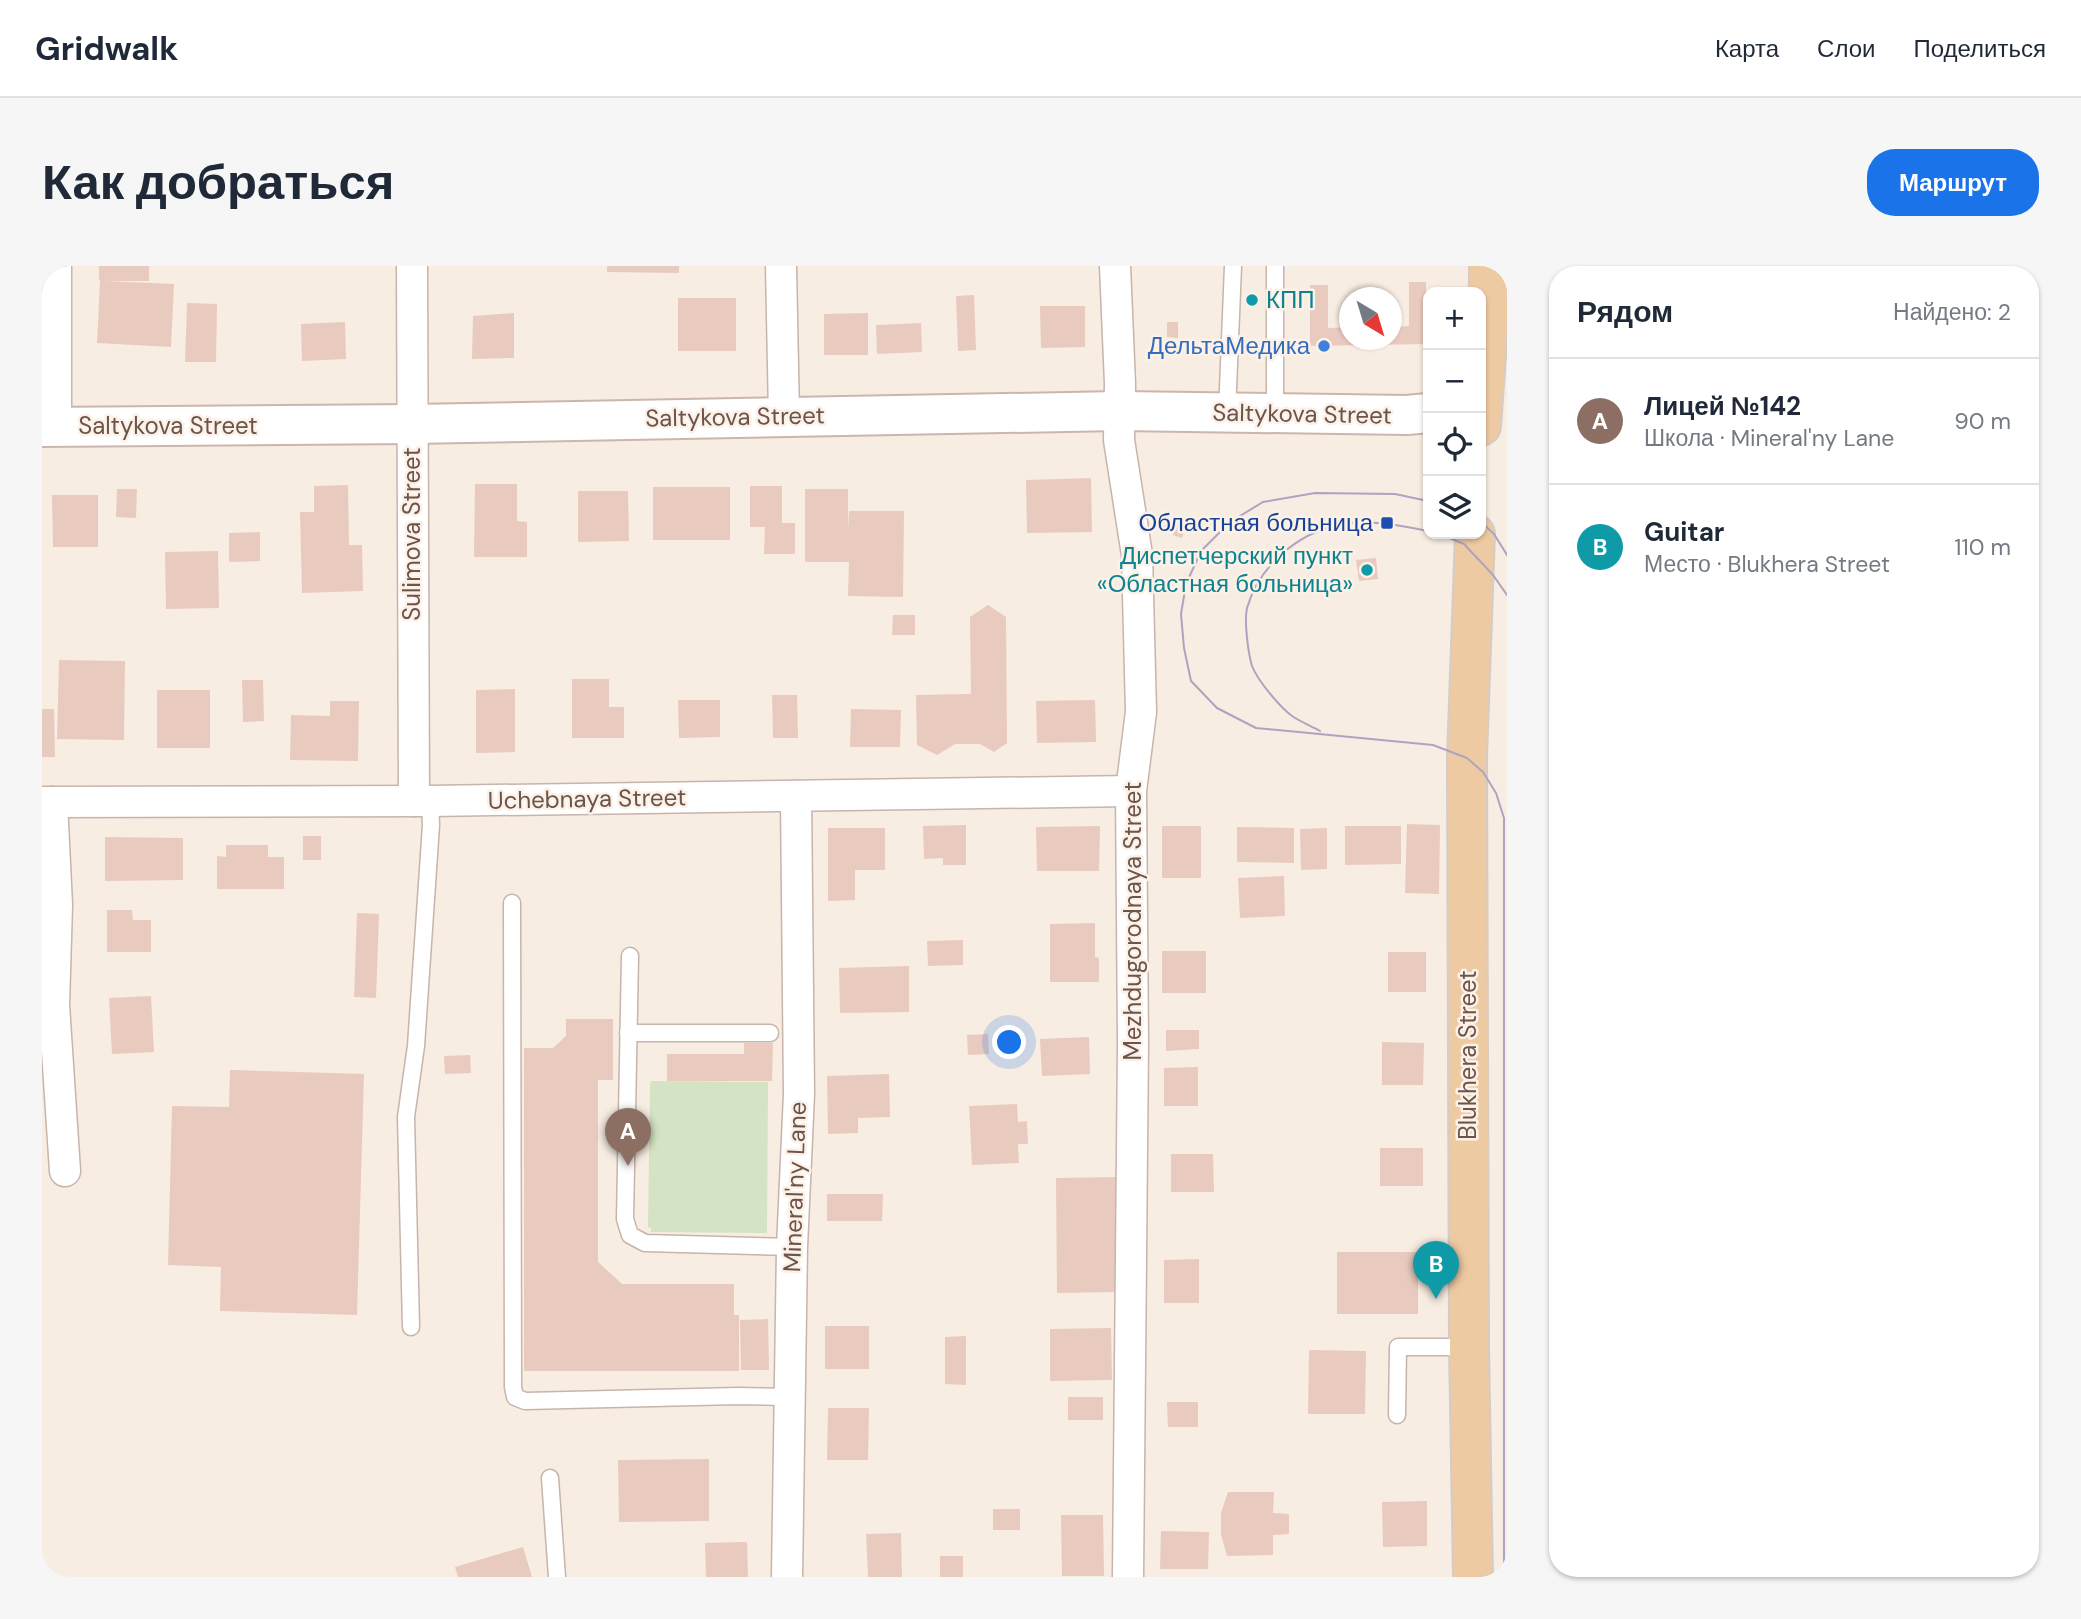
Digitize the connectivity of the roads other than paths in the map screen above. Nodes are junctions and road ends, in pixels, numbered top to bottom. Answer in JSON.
{"nodes":[{"id":1,"x":56,"y":266,"type":"edge"},
{"id":2,"x":412,"y":266,"type":"edge"},
{"id":3,"x":781,"y":266,"type":"edge"},
{"id":4,"x":1115,"y":266,"type":"edge"},
{"id":5,"x":1233,"y":266,"type":"edge"},
{"id":6,"x":1275,"y":266,"type":"edge"},
{"id":7,"x":1489,"y":266,"type":"edge"},
{"id":8,"x":1119,"y":411,"type":"junction"},
{"id":9,"x":1491,"y":411,"type":"edge"},
{"id":10,"x":1227,"y":413,"type":"junction"},
{"id":11,"x":1275,"y":413,"type":"junction"},
{"id":12,"x":1423,"y":413,"type":"edge"},
{"id":13,"x":784,"y":416,"type":"junction"},
{"id":14,"x":412,"y":424,"type":"junction"},
{"id":15,"x":49,"y":427,"type":"edge"},
{"id":16,"x":1475,"y":539,"type":"edge"},
{"id":17,"x":1131,"y":791,"type":"junction"},
{"id":18,"x":796,"y":796,"type":"junction"},
{"id":19,"x":422,"y":801,"type":"junction"},
{"id":20,"x":47,"y":802,"type":"edge"},
{"id":21,"x":512,"y":903,"type":"dead end"},
{"id":22,"x":630,"y":956,"type":"dead end"},
{"id":23,"x":628,"y":1033,"type":"junction"},
{"id":24,"x":770,"y":1033,"type":"dead end"},
{"id":25,"x":65,"y":1171,"type":"dead end"},
{"id":26,"x":792,"y":1247,"type":"junction"},
{"id":27,"x":411,"y":1326,"type":"dead end"},
{"id":28,"x":1469,"y":1347,"type":"junction"},
{"id":29,"x":789,"y":1397,"type":"junction"},
{"id":30,"x":1397,"y":1415,"type":"dead end"},
{"id":31,"x":550,"y":1478,"type":"dead end"},
{"id":32,"x":557,"y":1577,"type":"edge"},
{"id":33,"x":787,"y":1577,"type":"edge"},
{"id":34,"x":1128,"y":1577,"type":"edge"},
{"id":35,"x":1473,"y":1577,"type":"edge"}],
"edges":[{"from":1,"to":15,"type":"street"},
{"from":2,"to":14,"type":"street","name":"Sulimova Street"},
{"from":3,"to":13,"type":"street"},
{"from":4,"to":8,"type":"street","name":"Mezhdugorodnaya Street"},
{"from":5,"to":10,"type":"lane"},
{"from":6,"to":11,"type":"lane"},
{"from":7,"to":9,"type":"main road"},
{"from":8,"to":10,"type":"main road","name":"Saltykova Street"},
{"from":8,"to":13,"type":"main road","name":"Saltykova Street"},
{"from":8,"to":17,"type":"street","name":"Mezhdugorodnaya Street"},
{"from":10,"to":11,"type":"main road","name":"Saltykova Street"},
{"from":11,"to":12,"type":"main road","name":"Saltykova Street"},
{"from":13,"to":14,"type":"main road","name":"Saltykova Street"},
{"from":14,"to":15,"type":"main road","name":"Saltykova Street"},
{"from":14,"to":19,"type":"street","name":"Sulimova Street"},
{"from":16,"to":28,"type":"main road","name":"Blukhera Street"},
{"from":17,"to":18,"type":"street","name":"Uchebnaya Street"},
{"from":17,"to":34,"type":"street","name":"Mezhdugorodnaya Street"},
{"from":18,"to":19,"type":"street","name":"Uchebnaya Street"},
{"from":18,"to":26,"type":"street","name":"Mineral'ny Lane"},
{"from":19,"to":20,"type":"street","name":"Uchebnaya Street"},
{"from":19,"to":27,"type":"lane"},
{"from":20,"to":25,"type":"street"},
{"from":21,"to":29,"type":"lane"},
{"from":22,"to":23,"type":"lane"},
{"from":23,"to":24,"type":"lane"},
{"from":23,"to":26,"type":"lane"},
{"from":26,"to":29,"type":"street","name":"Mineral'ny Lane"},
{"from":28,"to":30,"type":"lane"},
{"from":28,"to":35,"type":"main road","name":"Blukhera Street"},
{"from":29,"to":33,"type":"street","name":"Mineral'ny Lane"},
{"from":31,"to":32,"type":"lane"}]}
